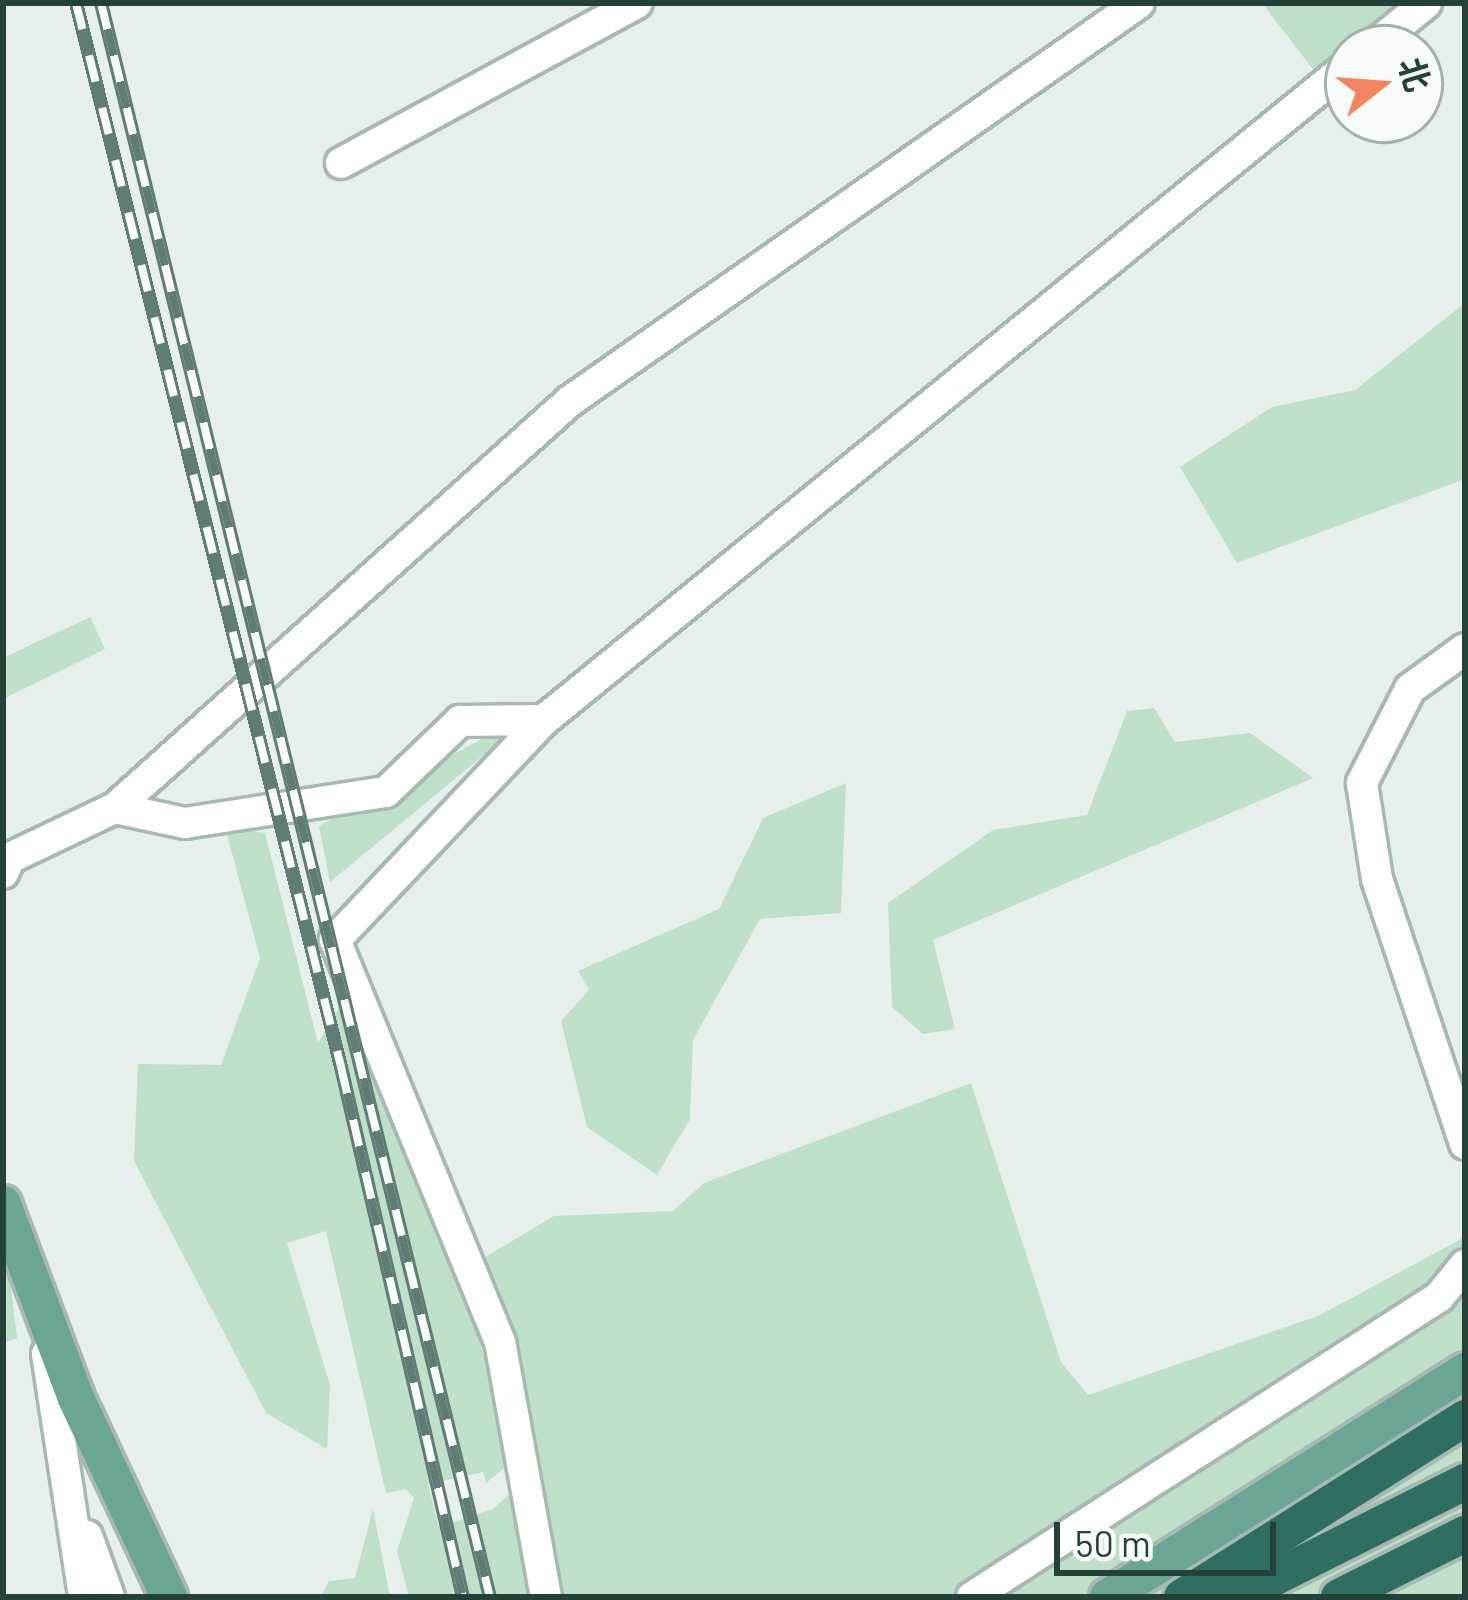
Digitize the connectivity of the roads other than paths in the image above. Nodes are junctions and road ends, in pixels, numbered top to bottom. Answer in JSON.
{"nodes":[{"id":1,"x":638,"y":3,"type":"edge"},
{"id":2,"x":1139,"y":3,"type":"edge"},
{"id":3,"x":1426,"y":3,"type":"edge"},
{"id":4,"x":1400,"y":24,"type":"edge"},
{"id":5,"x":1324,"y":85,"type":"edge"},
{"id":6,"x":341,"y":163,"type":"dead end"},
{"id":7,"x":1465,"y":649,"type":"edge"},
{"id":8,"x":544,"y":719,"type":"junction"},
{"id":9,"x":115,"y":808,"type":"junction"},
{"id":10,"x":3,"y":873,"type":"edge"},
{"id":11,"x":1465,"y":1144,"type":"edge"},
{"id":12,"x":3,"y":1204,"type":"edge"},
{"id":13,"x":23,"y":1260,"type":"junction"},
{"id":14,"x":1465,"y":1265,"type":"edge"},
{"id":15,"x":1465,"y":1371,"type":"edge"},
{"id":16,"x":1465,"y":1418,"type":"edge"},
{"id":17,"x":62,"y":1438,"type":"junction"},
{"id":18,"x":1465,"y":1482,"type":"edge"},
{"id":19,"x":1465,"y":1534,"type":"edge"},
{"id":20,"x":84,"y":1597,"type":"edge"},
{"id":21,"x":110,"y":1597,"type":"edge"},
{"id":22,"x":169,"y":1597,"type":"edge"},
{"id":23,"x":546,"y":1597,"type":"edge"},
{"id":24,"x":972,"y":1597,"type":"edge"},
{"id":25,"x":1108,"y":1597,"type":"edge"},
{"id":26,"x":1182,"y":1597,"type":"edge"},
{"id":27,"x":1236,"y":1597,"type":"edge"},
{"id":28,"x":1339,"y":1597,"type":"edge"}],
"edges":[{"from":1,"to":6,"type":"street"},
{"from":2,"to":9,"type":"street"},
{"from":3,"to":4,"type":"street"},
{"from":5,"to":8,"type":"street"},
{"from":7,"to":11,"type":"street"},
{"from":8,"to":9,"type":"street"},
{"from":8,"to":23,"type":"street"},
{"from":9,"to":10,"type":"street"},
{"from":12,"to":13,"type":"main road"},
{"from":13,"to":17,"type":"street"},
{"from":13,"to":22,"type":"main road"},
{"from":14,"to":24,"type":"street"},
{"from":15,"to":25,"type":"main road"},
{"from":16,"to":26,"type":"highway"},
{"from":17,"to":20,"type":"street"},
{"from":17,"to":21,"type":"street"},
{"from":18,"to":27,"type":"highway"},
{"from":19,"to":28,"type":"highway"}]}
